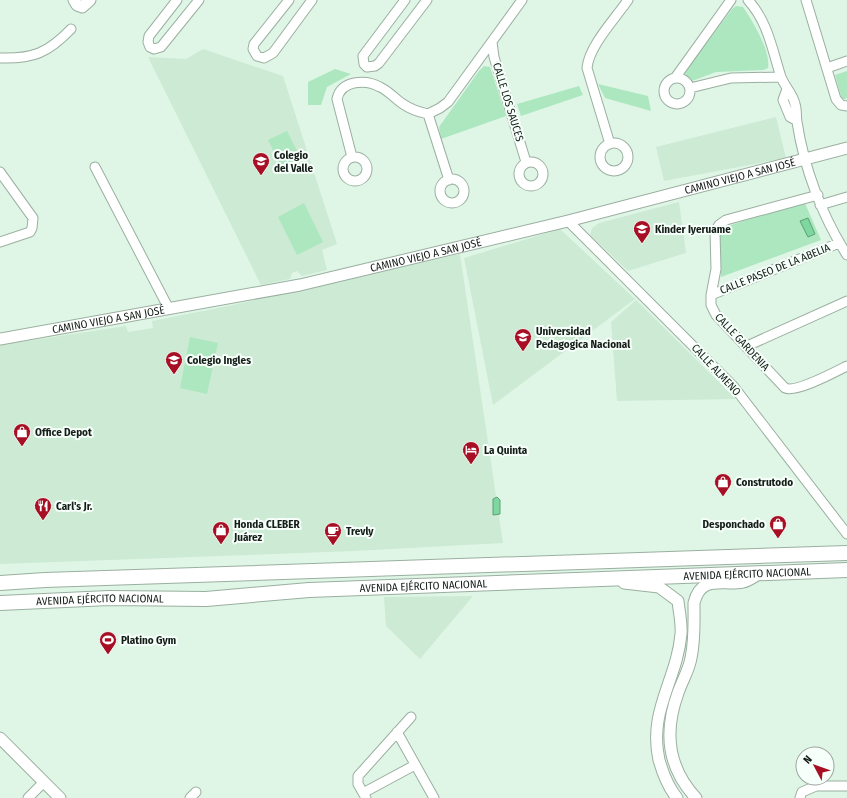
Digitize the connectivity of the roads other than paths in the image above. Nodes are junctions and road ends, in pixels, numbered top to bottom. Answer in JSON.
{"nodes":[{"id":1,"x":90,"y":0,"type":"edge"},
{"id":2,"x":177,"y":0,"type":"edge"},
{"id":3,"x":198,"y":0,"type":"edge"},
{"id":4,"x":289,"y":0,"type":"edge"},
{"id":5,"x":312,"y":0,"type":"edge"},
{"id":6,"x":427,"y":0,"type":"edge"},
{"id":7,"x":522,"y":0,"type":"edge"},
{"id":8,"x":628,"y":0,"type":"edge"},
{"id":9,"x":731,"y":0,"type":"edge"},
{"id":10,"x":748,"y":0,"type":"edge"},
{"id":11,"x":806,"y":0,"type":"edge"},
{"id":12,"x":404,"y":2,"type":"edge"},
{"id":13,"x":76,"y":3,"type":"edge"},
{"id":14,"x":418,"y":14,"type":"junction"},
{"id":15,"x":71,"y":29,"type":"dead end"},
{"id":16,"x":492,"y":42,"type":"junction"},
{"id":17,"x":0,"y":58,"type":"edge"},
{"id":18,"x":847,"y":61,"type":"edge"},
{"id":19,"x":827,"y":68,"type":"junction"},
{"id":20,"x":782,"y":77,"type":"junction"},
{"id":21,"x":675,"y":78,"type":"junction"},
{"id":22,"x":690,"y":88,"type":"junction"},
{"id":23,"x":847,"y":106,"type":"edge"},
{"id":24,"x":428,"y":114,"type":"junction"},
{"id":25,"x":610,"y":144,"type":"dead end"},
{"id":26,"x":847,"y":148,"type":"edge"},
{"id":27,"x":352,"y":157,"type":"dead end"},
{"id":28,"x":806,"y":160,"type":"junction"},
{"id":29,"x":526,"y":162,"type":"dead end"},
{"id":30,"x":95,"y":167,"type":"dead end"},
{"id":31,"x":0,"y":172,"type":"edge"},
{"id":32,"x":449,"y":180,"type":"dead end"},
{"id":33,"x":818,"y":195,"type":"junction"},
{"id":34,"x":847,"y":197,"type":"edge"},
{"id":35,"x":820,"y":205,"type":"junction"},
{"id":36,"x":568,"y":221,"type":"junction"},
{"id":37,"x":1,"y":239,"type":"edge"},
{"id":38,"x":839,"y":243,"type":"junction"},
{"id":39,"x":847,"y":255,"type":"edge"},
{"id":40,"x":711,"y":295,"type":"junction"},
{"id":41,"x":847,"y":301,"type":"edge"},
{"id":42,"x":169,"y":309,"type":"junction"},
{"id":43,"x":0,"y":339,"type":"edge"},
{"id":44,"x":747,"y":346,"type":"junction"},
{"id":45,"x":847,"y":366,"type":"edge"},
{"id":46,"x":847,"y":534,"type":"edge"},
{"id":47,"x":847,"y":553,"type":"edge"},
{"id":48,"x":397,"y":569,"type":"junction"},
{"id":49,"x":343,"y":570,"type":"junction"},
{"id":50,"x":847,"y":570,"type":"edge"},
{"id":51,"x":761,"y":572,"type":"junction"},
{"id":52,"x":606,"y":579,"type":"junction"},
{"id":53,"x":0,"y":583,"type":"edge"},
{"id":54,"x":356,"y":589,"type":"junction"},
{"id":55,"x":309,"y":590,"type":"junction"},
{"id":56,"x":0,"y":603,"type":"edge"},
{"id":57,"x":694,"y":603,"type":"junction"},
{"id":58,"x":679,"y":605,"type":"junction"},
{"id":59,"x":411,"y":717,"type":"dead end"},
{"id":60,"x":397,"y":732,"type":"junction"},
{"id":61,"x":0,"y":738,"type":"edge"},
{"id":62,"x":669,"y":742,"type":"junction"},
{"id":63,"x":656,"y":744,"type":"junction"},
{"id":64,"x":415,"y":764,"type":"junction"},
{"id":65,"x":44,"y":782,"type":"junction"},
{"id":66,"x":847,"y":786,"type":"edge"},
{"id":67,"x":364,"y":795,"type":"edge"},
{"id":68,"x":28,"y":798,"type":"edge"},
{"id":69,"x":60,"y":798,"type":"edge"},
{"id":70,"x":434,"y":798,"type":"edge"},
{"id":71,"x":677,"y":798,"type":"edge"},
{"id":72,"x":696,"y":798,"type":"edge"},
{"id":73,"x":800,"y":798,"type":"edge"}],
"edges":[{"from":1,"to":13,"type":"street"},
{"from":2,"to":3,"type":"street"},
{"from":4,"to":5,"type":"street"},
{"from":6,"to":14,"type":"street"},
{"from":7,"to":16,"type":"street"},
{"from":8,"to":25,"type":"street"},
{"from":9,"to":21,"type":"street"},
{"from":10,"to":20,"type":"street"},
{"from":11,"to":19,"type":"street"},
{"from":12,"to":14,"type":"street"},
{"from":12,"to":14,"type":"street"},
{"from":15,"to":17,"type":"street"},
{"from":16,"to":24,"type":"street"},
{"from":16,"to":29,"type":"street","name":"CALLE LOS SAUCES"},
{"from":18,"to":19,"type":"street"},
{"from":19,"to":23,"type":"street"},
{"from":20,"to":22,"type":"street"},
{"from":20,"to":28,"type":"street"},
{"from":21,"to":22,"type":"street"},
{"from":21,"to":22,"type":"street"},
{"from":24,"to":27,"type":"street"},
{"from":24,"to":32,"type":"street"},
{"from":26,"to":28,"type":"street","name":"CAMINO VIEJO A SAN JOSÉ"},
{"from":28,"to":33,"type":"street"},
{"from":28,"to":36,"type":"street","name":"CAMINO VIEJO A SAN JOSÉ"},
{"from":30,"to":42,"type":"street"},
{"from":31,"to":37,"type":"street"},
{"from":33,"to":35,"type":"street"},
{"from":33,"to":40,"type":"street","name":"CALLE GARDENIA"},
{"from":34,"to":35,"type":"street"},
{"from":35,"to":38,"type":"street"},
{"from":36,"to":42,"type":"street","name":"CAMINO VIEJO A SAN JOSÉ"},
{"from":36,"to":46,"type":"street","name":"CALLE ALMENO"},
{"from":38,"to":39,"type":"street"},
{"from":38,"to":40,"type":"street","name":"CALLE PASEO DE LA ABELIA"},
{"from":40,"to":44,"type":"street","name":"CALLE GARDENIA"},
{"from":41,"to":44,"type":"street"},
{"from":42,"to":43,"type":"street","name":"CAMINO VIEJO A SAN JOSÉ"},
{"from":44,"to":45,"type":"street","name":"CALLE GARDENIA"},
{"from":47,"to":48,"type":"main road","name":"AVENIDA EJÉRCITO NACIONAL"},
{"from":48,"to":49,"type":"main road","name":"AVENIDA EJÉRCITO NACIONAL"},
{"from":48,"to":54,"type":"main road"},
{"from":49,"to":53,"type":"main road","name":"AVENIDA EJÉRCITO NACIONAL"},
{"from":49,"to":55,"type":"main road"},
{"from":50,"to":51,"type":"main road","name":"AVENIDA EJÉRCITO NACIONAL"},
{"from":51,"to":52,"type":"main road","name":"AVENIDA EJÉRCITO NACIONAL"},
{"from":51,"to":57,"type":"street"},
{"from":52,"to":54,"type":"main road","name":"AVENIDA EJÉRCITO NACIONAL"},
{"from":52,"to":58,"type":"street"},
{"from":54,"to":55,"type":"main road","name":"AVENIDA EJÉRCITO NACIONAL"},
{"from":55,"to":56,"type":"main road","name":"AVENIDA EJÉRCITO NACIONAL"},
{"from":57,"to":58,"type":"street"},
{"from":57,"to":62,"type":"street"},
{"from":58,"to":63,"type":"street"},
{"from":59,"to":60,"type":"street"},
{"from":60,"to":64,"type":"street"},
{"from":60,"to":67,"type":"street"},
{"from":61,"to":65,"type":"street"},
{"from":62,"to":63,"type":"street"},
{"from":62,"to":72,"type":"street"},
{"from":63,"to":71,"type":"street"},
{"from":64,"to":67,"type":"street"},
{"from":64,"to":70,"type":"street"},
{"from":65,"to":68,"type":"street"},
{"from":65,"to":69,"type":"street"},
{"from":66,"to":73,"type":"street"}]}
